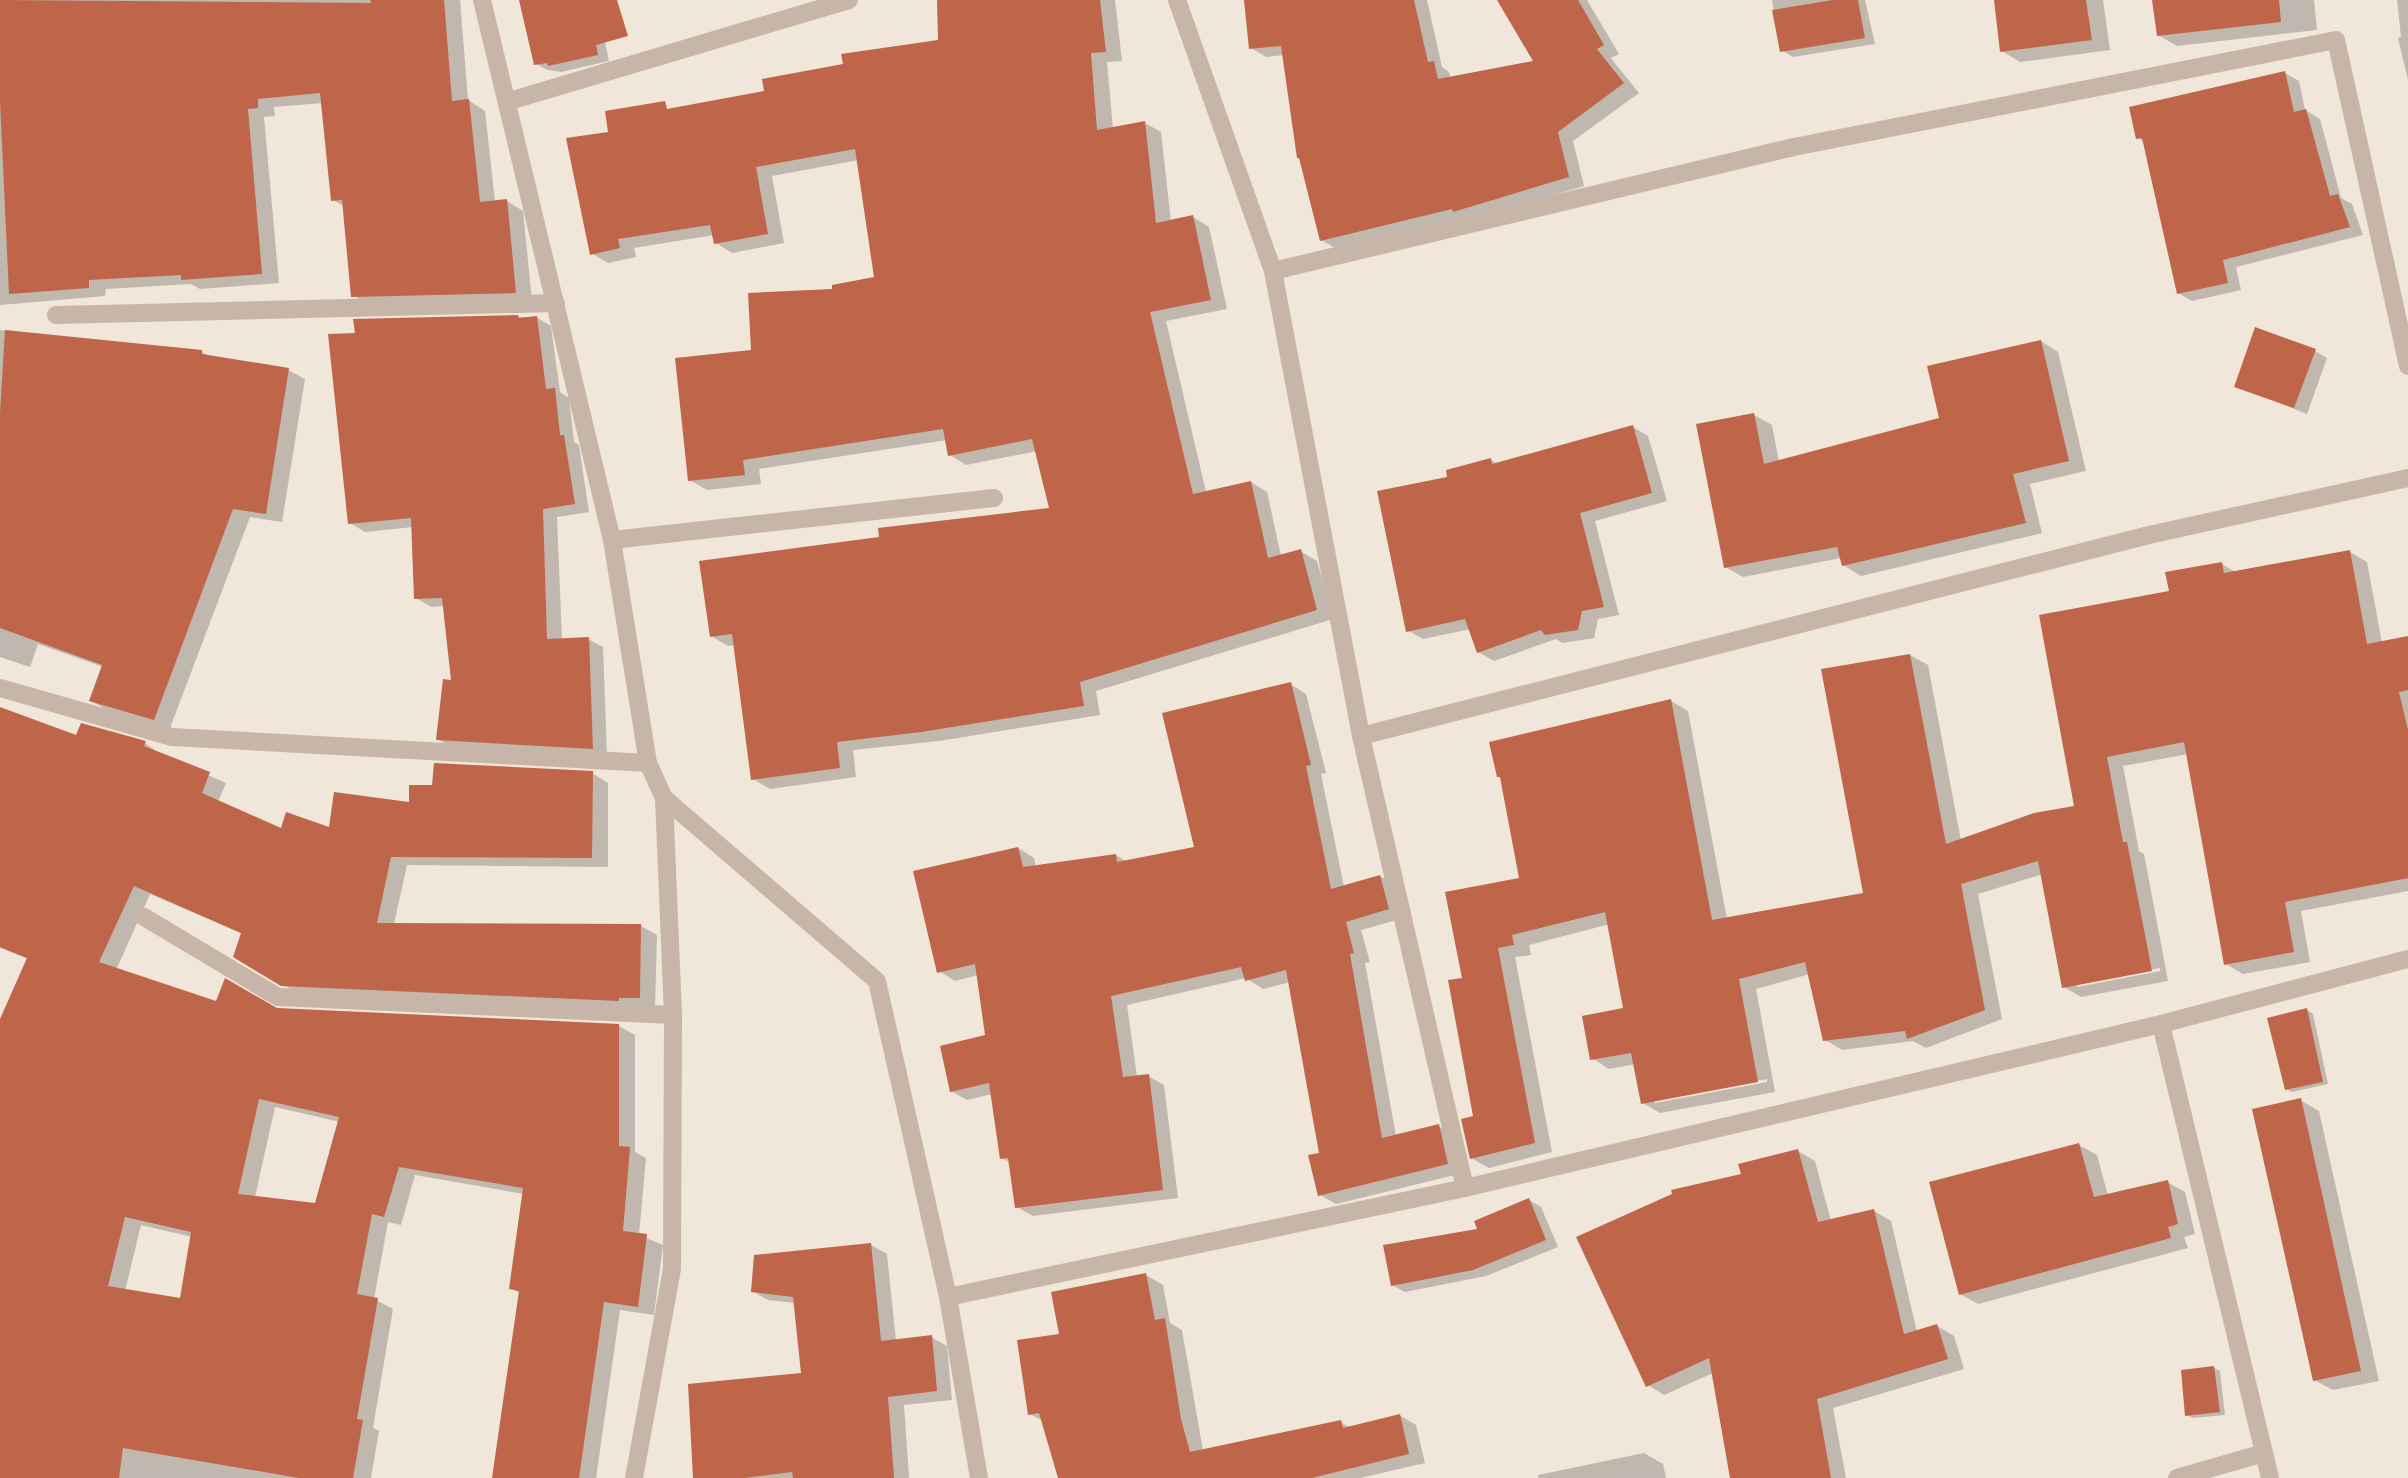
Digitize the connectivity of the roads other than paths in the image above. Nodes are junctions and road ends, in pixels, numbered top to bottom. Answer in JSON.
{"nodes":[{"id":1,"x":482,"y":0,"type":"edge"},
{"id":2,"x":849,"y":0,"type":"edge"},
{"id":3,"x":1177,"y":0,"type":"edge"},
{"id":4,"x":509,"y":101,"type":"junction"},
{"id":5,"x":1273,"y":271,"type":"junction"},
{"id":6,"x":556,"y":303,"type":"junction"},
{"id":7,"x":56,"y":315,"type":"dead end"},
{"id":8,"x":2408,"y":366,"type":"edge"},
{"id":9,"x":2408,"y":478,"type":"edge"},
{"id":10,"x":994,"y":498,"type":"dead end"},
{"id":11,"x":612,"y":540,"type":"junction"},
{"id":12,"x":0,"y":688,"type":"edge"},
{"id":13,"x":1361,"y":736,"type":"junction"},
{"id":14,"x":648,"y":763,"type":"junction"},
{"id":15,"x":664,"y":798,"type":"junction"},
{"id":16,"x":144,"y":917,"type":"dead end"},
{"id":17,"x":2408,"y":959,"type":"edge"},
{"id":18,"x":673,"y":1015,"type":"junction"},
{"id":19,"x":2161,"y":1024,"type":"junction"},
{"id":20,"x":1465,"y":1188,"type":"junction"},
{"id":21,"x":948,"y":1297,"type":"junction"},
{"id":22,"x":2264,"y":1453,"type":"junction"},
{"id":23,"x":634,"y":1478,"type":"edge"},
{"id":24,"x":979,"y":1478,"type":"edge"},
{"id":25,"x":2177,"y":1478,"type":"edge"},
{"id":26,"x":2270,"y":1478,"type":"edge"}],
"edges":[{"from":1,"to":4,"type":"street"},
{"from":2,"to":4,"type":"street"},
{"from":3,"to":5,"type":"street"},
{"from":4,"to":6,"type":"street"},
{"from":5,"to":8,"type":"street"},
{"from":5,"to":13,"type":"street"},
{"from":6,"to":7,"type":"street"},
{"from":6,"to":11,"type":"street"},
{"from":9,"to":13,"type":"street"},
{"from":10,"to":11,"type":"street"},
{"from":11,"to":14,"type":"street"},
{"from":12,"to":14,"type":"street"},
{"from":13,"to":20,"type":"street"},
{"from":14,"to":15,"type":"street"},
{"from":15,"to":18,"type":"street"},
{"from":15,"to":21,"type":"street"},
{"from":16,"to":18,"type":"street"},
{"from":17,"to":19,"type":"street"},
{"from":18,"to":23,"type":"street"},
{"from":19,"to":20,"type":"street"},
{"from":19,"to":22,"type":"street"},
{"from":20,"to":21,"type":"street"},
{"from":21,"to":24,"type":"street"},
{"from":22,"to":25,"type":"street"},
{"from":22,"to":26,"type":"street"}]}
